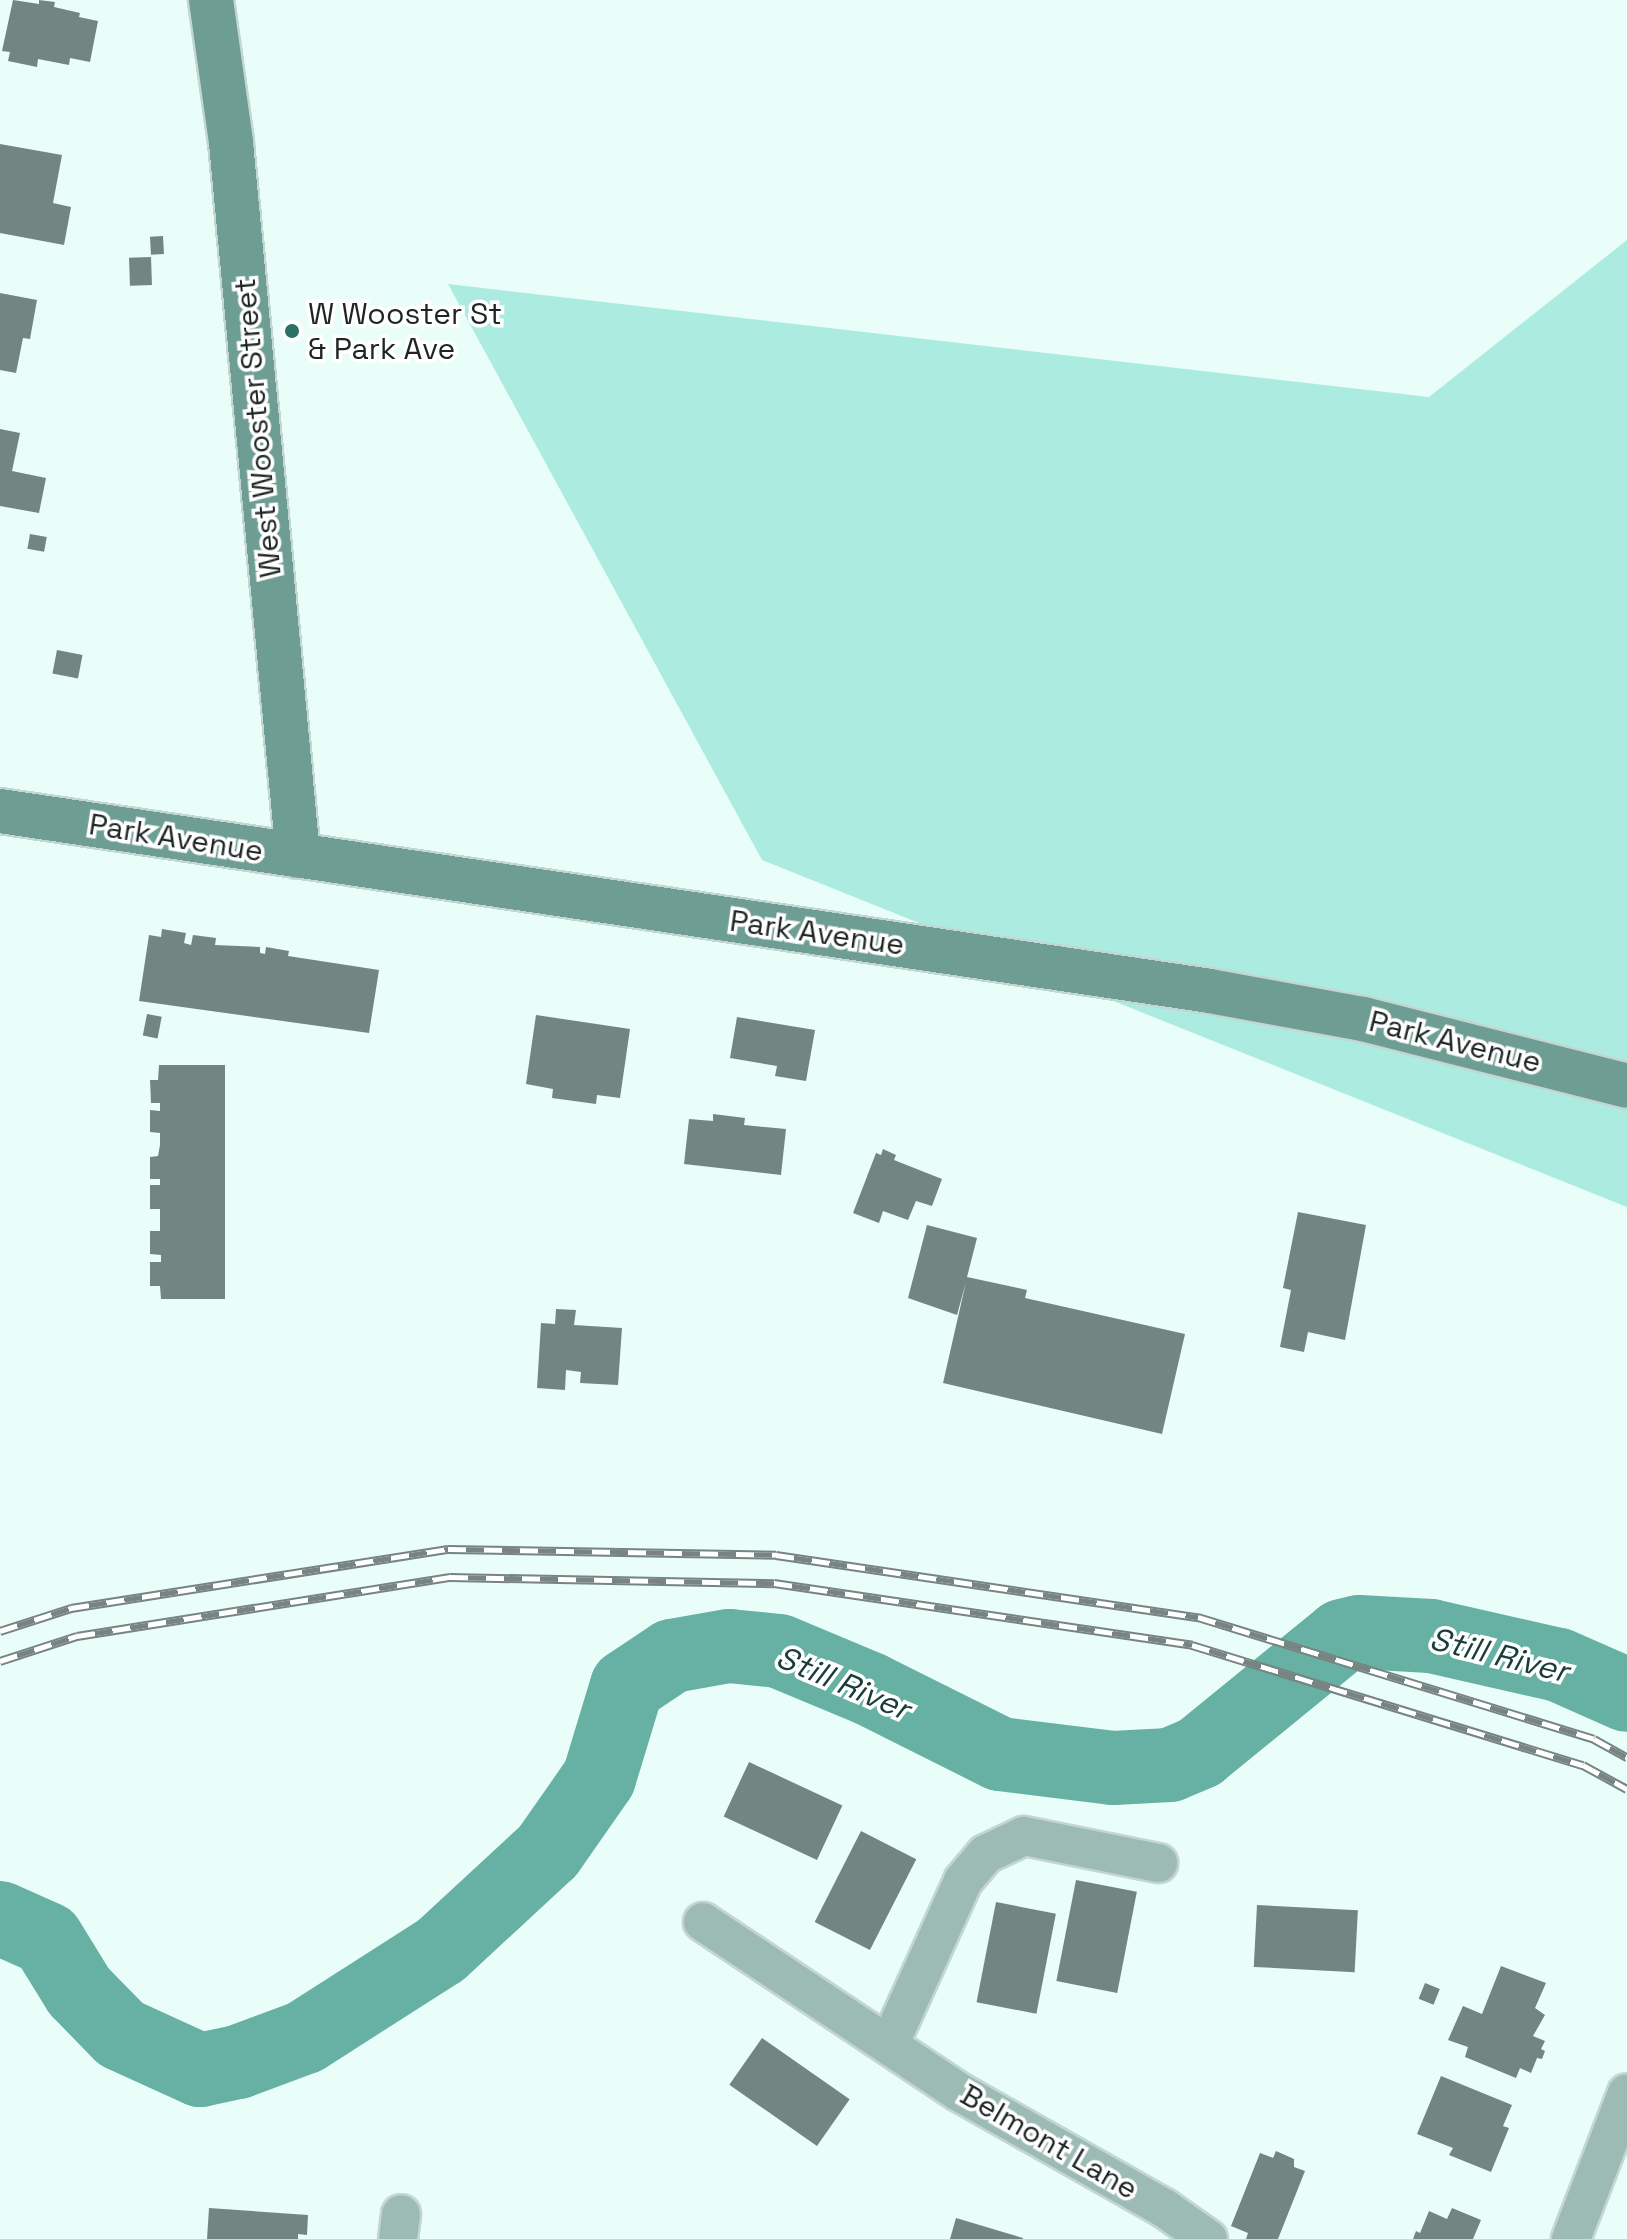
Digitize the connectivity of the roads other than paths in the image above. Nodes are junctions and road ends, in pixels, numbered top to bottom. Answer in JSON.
{"nodes":[{"id":1,"x":211,"y":0,"type":"edge"},
{"id":2,"x":0,"y":811,"type":"edge"},
{"id":3,"x":298,"y":856,"type":"junction"},
{"id":4,"x":1627,"y":1086,"type":"edge"},
{"id":5,"x":1158,"y":1863,"type":"dead end"},
{"id":6,"x":703,"y":1922,"type":"dead end"},
{"id":7,"x":889,"y":2045,"type":"junction"},
{"id":8,"x":1627,"y":2093,"type":"edge"},
{"id":9,"x":1208,"y":2239,"type":"edge"},
{"id":10,"x":1571,"y":2239,"type":"edge"}],
"edges":[{"from":1,"to":3,"type":"main road","name":"West Wooster Street"},
{"from":2,"to":3,"type":"main road","name":"Park Avenue"},
{"from":3,"to":4,"type":"main road","name":"Park Avenue"},
{"from":5,"to":7,"type":"street"},
{"from":6,"to":7,"type":"street","name":"Belmont Lane"},
{"from":7,"to":9,"type":"street","name":"Belmont Lane"},
{"from":8,"to":10,"type":"street"}]}
